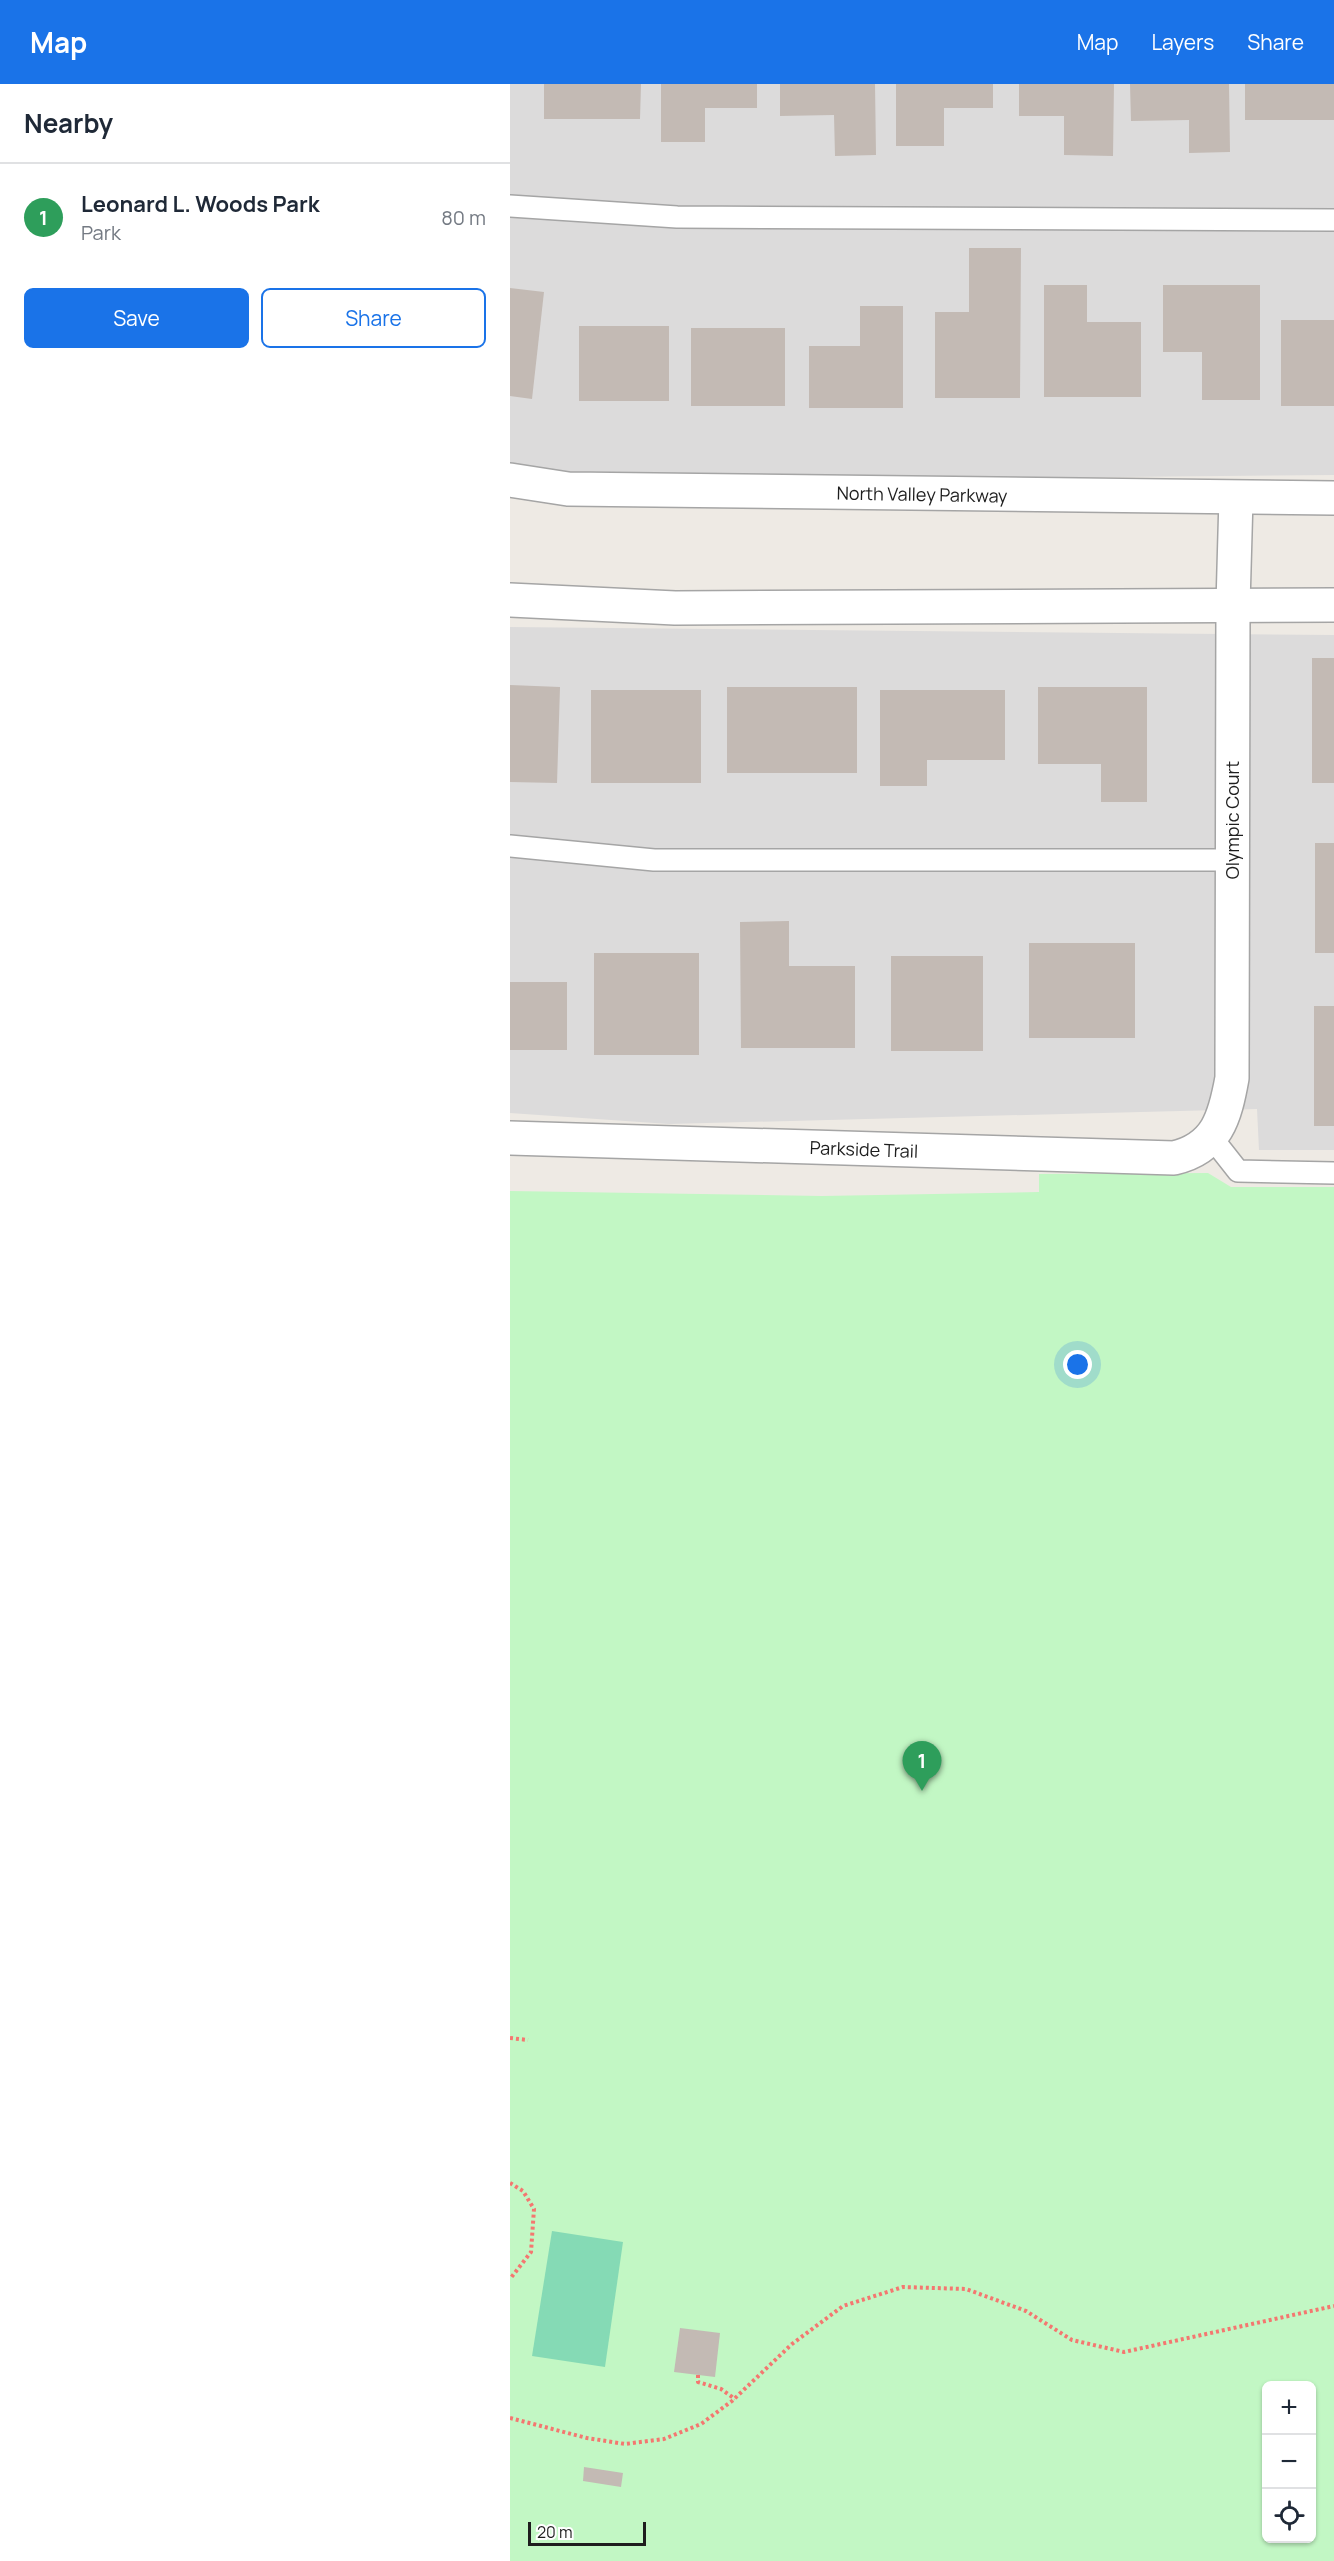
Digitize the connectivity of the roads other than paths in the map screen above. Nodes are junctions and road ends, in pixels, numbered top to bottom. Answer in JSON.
{"nodes":[{"id":1,"x":510,"y":206,"type":"edge"},
{"id":2,"x":1334,"y":219,"type":"edge"},
{"id":3,"x":510,"y":480,"type":"edge"},
{"id":4,"x":1236,"y":498,"type":"junction"},
{"id":5,"x":1334,"y":498,"type":"edge"},
{"id":6,"x":510,"y":600,"type":"edge"},
{"id":7,"x":1233,"y":604,"type":"junction"},
{"id":8,"x":1334,"y":605,"type":"edge"},
{"id":9,"x":510,"y":846,"type":"edge"},
{"id":10,"x":1232,"y":860,"type":"junction"},
{"id":11,"x":510,"y":1138,"type":"edge"},
{"id":12,"x":1212,"y":1138,"type":"junction"},
{"id":13,"x":1334,"y":1173,"type":"edge"}],
"edges":[{"from":1,"to":2,"type":"lane"},
{"from":3,"to":4,"type":"street","name":"North Valley Parkway"},
{"from":4,"to":5,"type":"street","name":"North Valley Parkway"},
{"from":4,"to":7,"type":"street","name":"Olympic Court"},
{"from":6,"to":7,"type":"street"},
{"from":7,"to":8,"type":"street"},
{"from":7,"to":10,"type":"street","name":"Olympic Court"},
{"from":9,"to":10,"type":"lane"},
{"from":10,"to":12,"type":"street","name":"Olympic Court"},
{"from":11,"to":12,"type":"street","name":"Parkside Trail"},
{"from":12,"to":13,"type":"lane"}]}
